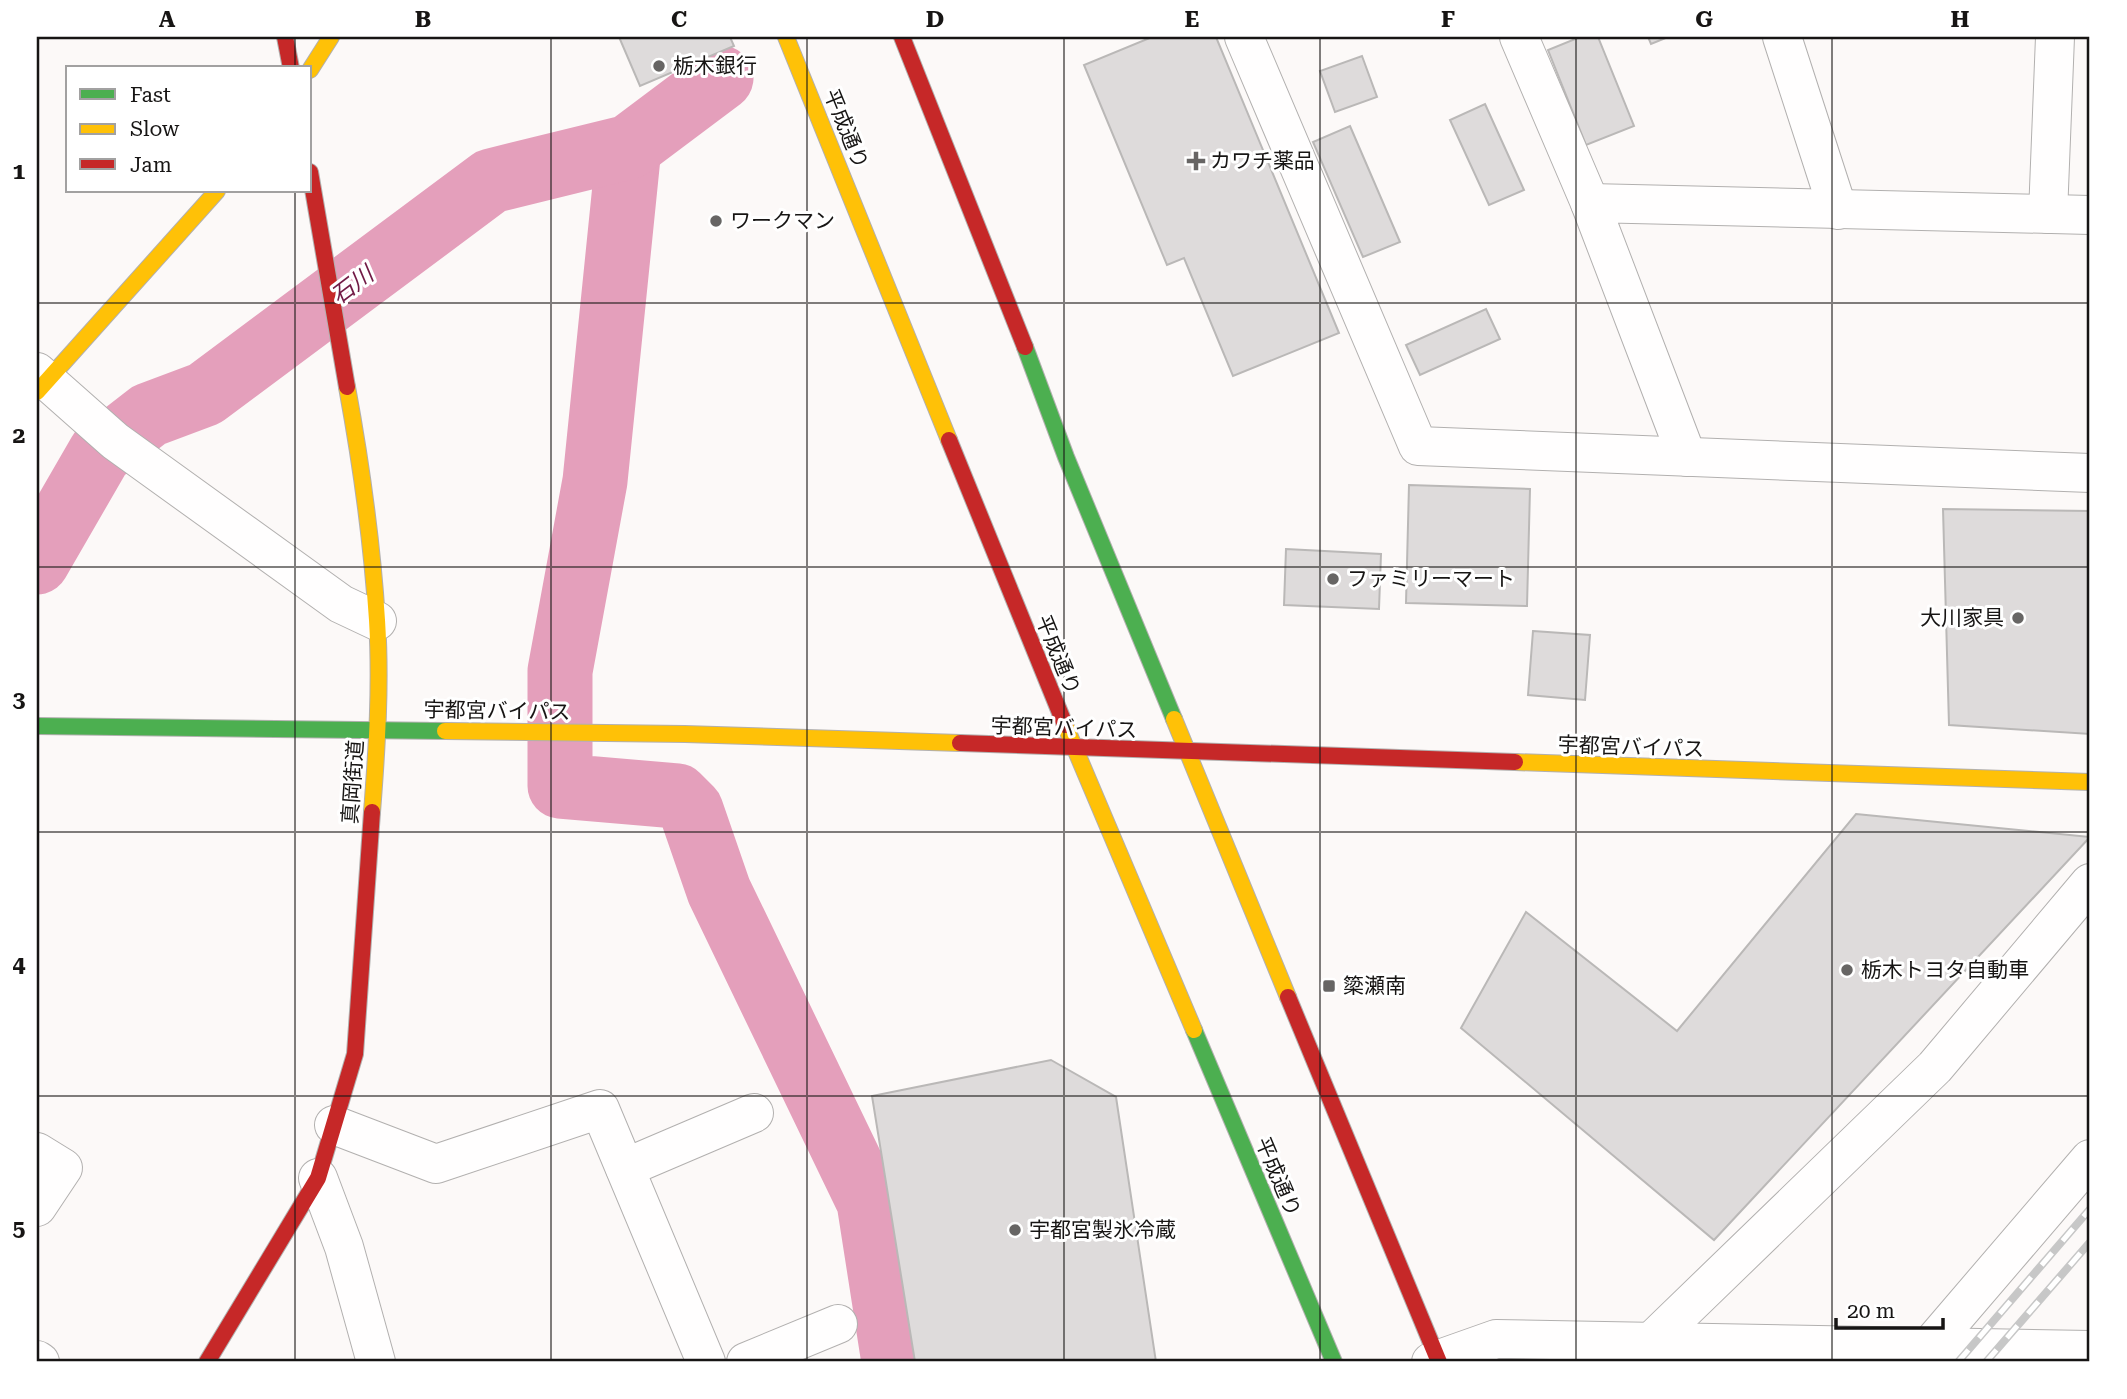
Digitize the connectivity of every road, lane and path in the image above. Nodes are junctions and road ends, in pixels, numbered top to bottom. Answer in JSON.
{"nodes":[{"id":1,"x":285,"y":37,"type":"edge"},
{"id":2,"x":331,"y":37,"type":"edge"},
{"id":3,"x":786,"y":37,"type":"edge"},
{"id":4,"x":902,"y":37,"type":"edge"},
{"id":5,"x":1244,"y":37,"type":"edge"},
{"id":6,"x":1519,"y":37,"type":"edge"},
{"id":7,"x":1782,"y":37,"type":"edge"},
{"id":8,"x":2055,"y":37,"type":"edge"},
{"id":9,"x":291,"y":66,"type":"edge"},
{"id":10,"x":312,"y":67,"type":"edge"},
{"id":11,"x":312,"y":184,"type":"edge"},
{"id":12,"x":216,"y":192,"type":"edge"},
{"id":13,"x":1590,"y":203,"type":"junction"},
{"id":14,"x":1838,"y":210,"type":"junction"},
{"id":15,"x":2048,"y":214,"type":"junction"},
{"id":16,"x":2090,"y":215,"type":"edge"},
{"id":17,"x":40,"y":383,"type":"edge"},
{"id":18,"x":1687,"y":457,"type":"junction"},
{"id":19,"x":2090,"y":473,"type":"edge"},
{"id":20,"x":377,"y":621,"type":"junction"},
{"id":21,"x":37,"y":726,"type":"edge"},
{"id":22,"x":378,"y":731,"type":"junction"},
{"id":23,"x":1075,"y":749,"type":"junction"},
{"id":24,"x":1190,"y":753,"type":"junction"},
{"id":25,"x":2090,"y":782,"type":"edge"},
{"id":26,"x":2090,"y":883,"type":"edge"},
{"id":27,"x":754,"y":1113,"type":"dead end"},
{"id":28,"x":334,"y":1125,"type":"junction"},
{"id":29,"x":37,"y":1152,"type":"edge"},
{"id":30,"x":2090,"y":1159,"type":"edge"},
{"id":31,"x":625,"y":1168,"type":"junction"},
{"id":32,"x":318,"y":1178,"type":"junction"},
{"id":33,"x":37,"y":1207,"type":"edge"},
{"id":34,"x":838,"y":1324,"type":"dead end"},
{"id":35,"x":1651,"y":1342,"type":"junction"},
{"id":36,"x":1929,"y":1347,"type":"junction"},
{"id":37,"x":2090,"y":1350,"type":"edge"},
{"id":38,"x":1436,"y":1361,"type":"edge"},
{"id":39,"x":207,"y":1362,"type":"edge"},
{"id":40,"x":376,"y":1362,"type":"edge"},
{"id":41,"x":706,"y":1362,"type":"edge"},
{"id":42,"x":746,"y":1362,"type":"edge"},
{"id":43,"x":1334,"y":1362,"type":"edge"}],
"edges":[{"from":1,"to":9,"type":"main road"},
{"from":2,"to":10,"type":"main road"},
{"from":3,"to":23,"type":"main road","name":"平成通り"},
{"from":4,"to":24,"type":"main road"},
{"from":5,"to":18,"type":"street"},
{"from":6,"to":13,"type":"street"},
{"from":7,"to":14,"type":"street"},
{"from":8,"to":15,"type":"street"},
{"from":11,"to":20,"type":"main road","name":"真岡街道"},
{"from":12,"to":17,"type":"main road"},
{"from":13,"to":14,"type":"street"},
{"from":13,"to":18,"type":"street"},
{"from":14,"to":15,"type":"street"},
{"from":15,"to":16,"type":"street"},
{"from":17,"to":20,"type":"street"},
{"from":18,"to":19,"type":"street"},
{"from":20,"to":22,"type":"main road","name":"真岡街道"},
{"from":21,"to":22,"type":"main road","name":"宇都宮バイパス"},
{"from":22,"to":23,"type":"main road","name":"宇都宮バイパス"},
{"from":22,"to":28,"type":"main road","name":"真岡街道"},
{"from":23,"to":24,"type":"main road","name":"宇都宮バイパス"},
{"from":23,"to":43,"type":"main road","name":"平成通り"},
{"from":24,"to":25,"type":"main road","name":"宇都宮バイパス"},
{"from":24,"to":38,"type":"main road"},
{"from":26,"to":35,"type":"street"},
{"from":27,"to":31,"type":"street"},
{"from":28,"to":31,"type":"street"},
{"from":28,"to":32,"type":"main road","name":"真岡街道"},
{"from":29,"to":33,"type":"street"},
{"from":30,"to":36,"type":"street"},
{"from":31,"to":41,"type":"street"},
{"from":32,"to":39,"type":"main road","name":"真岡街道"},
{"from":32,"to":40,"type":"street"},
{"from":34,"to":42,"type":"street"},
{"from":35,"to":36,"type":"street"},
{"from":35,"to":38,"type":"street"},
{"from":36,"to":37,"type":"street"}]}
